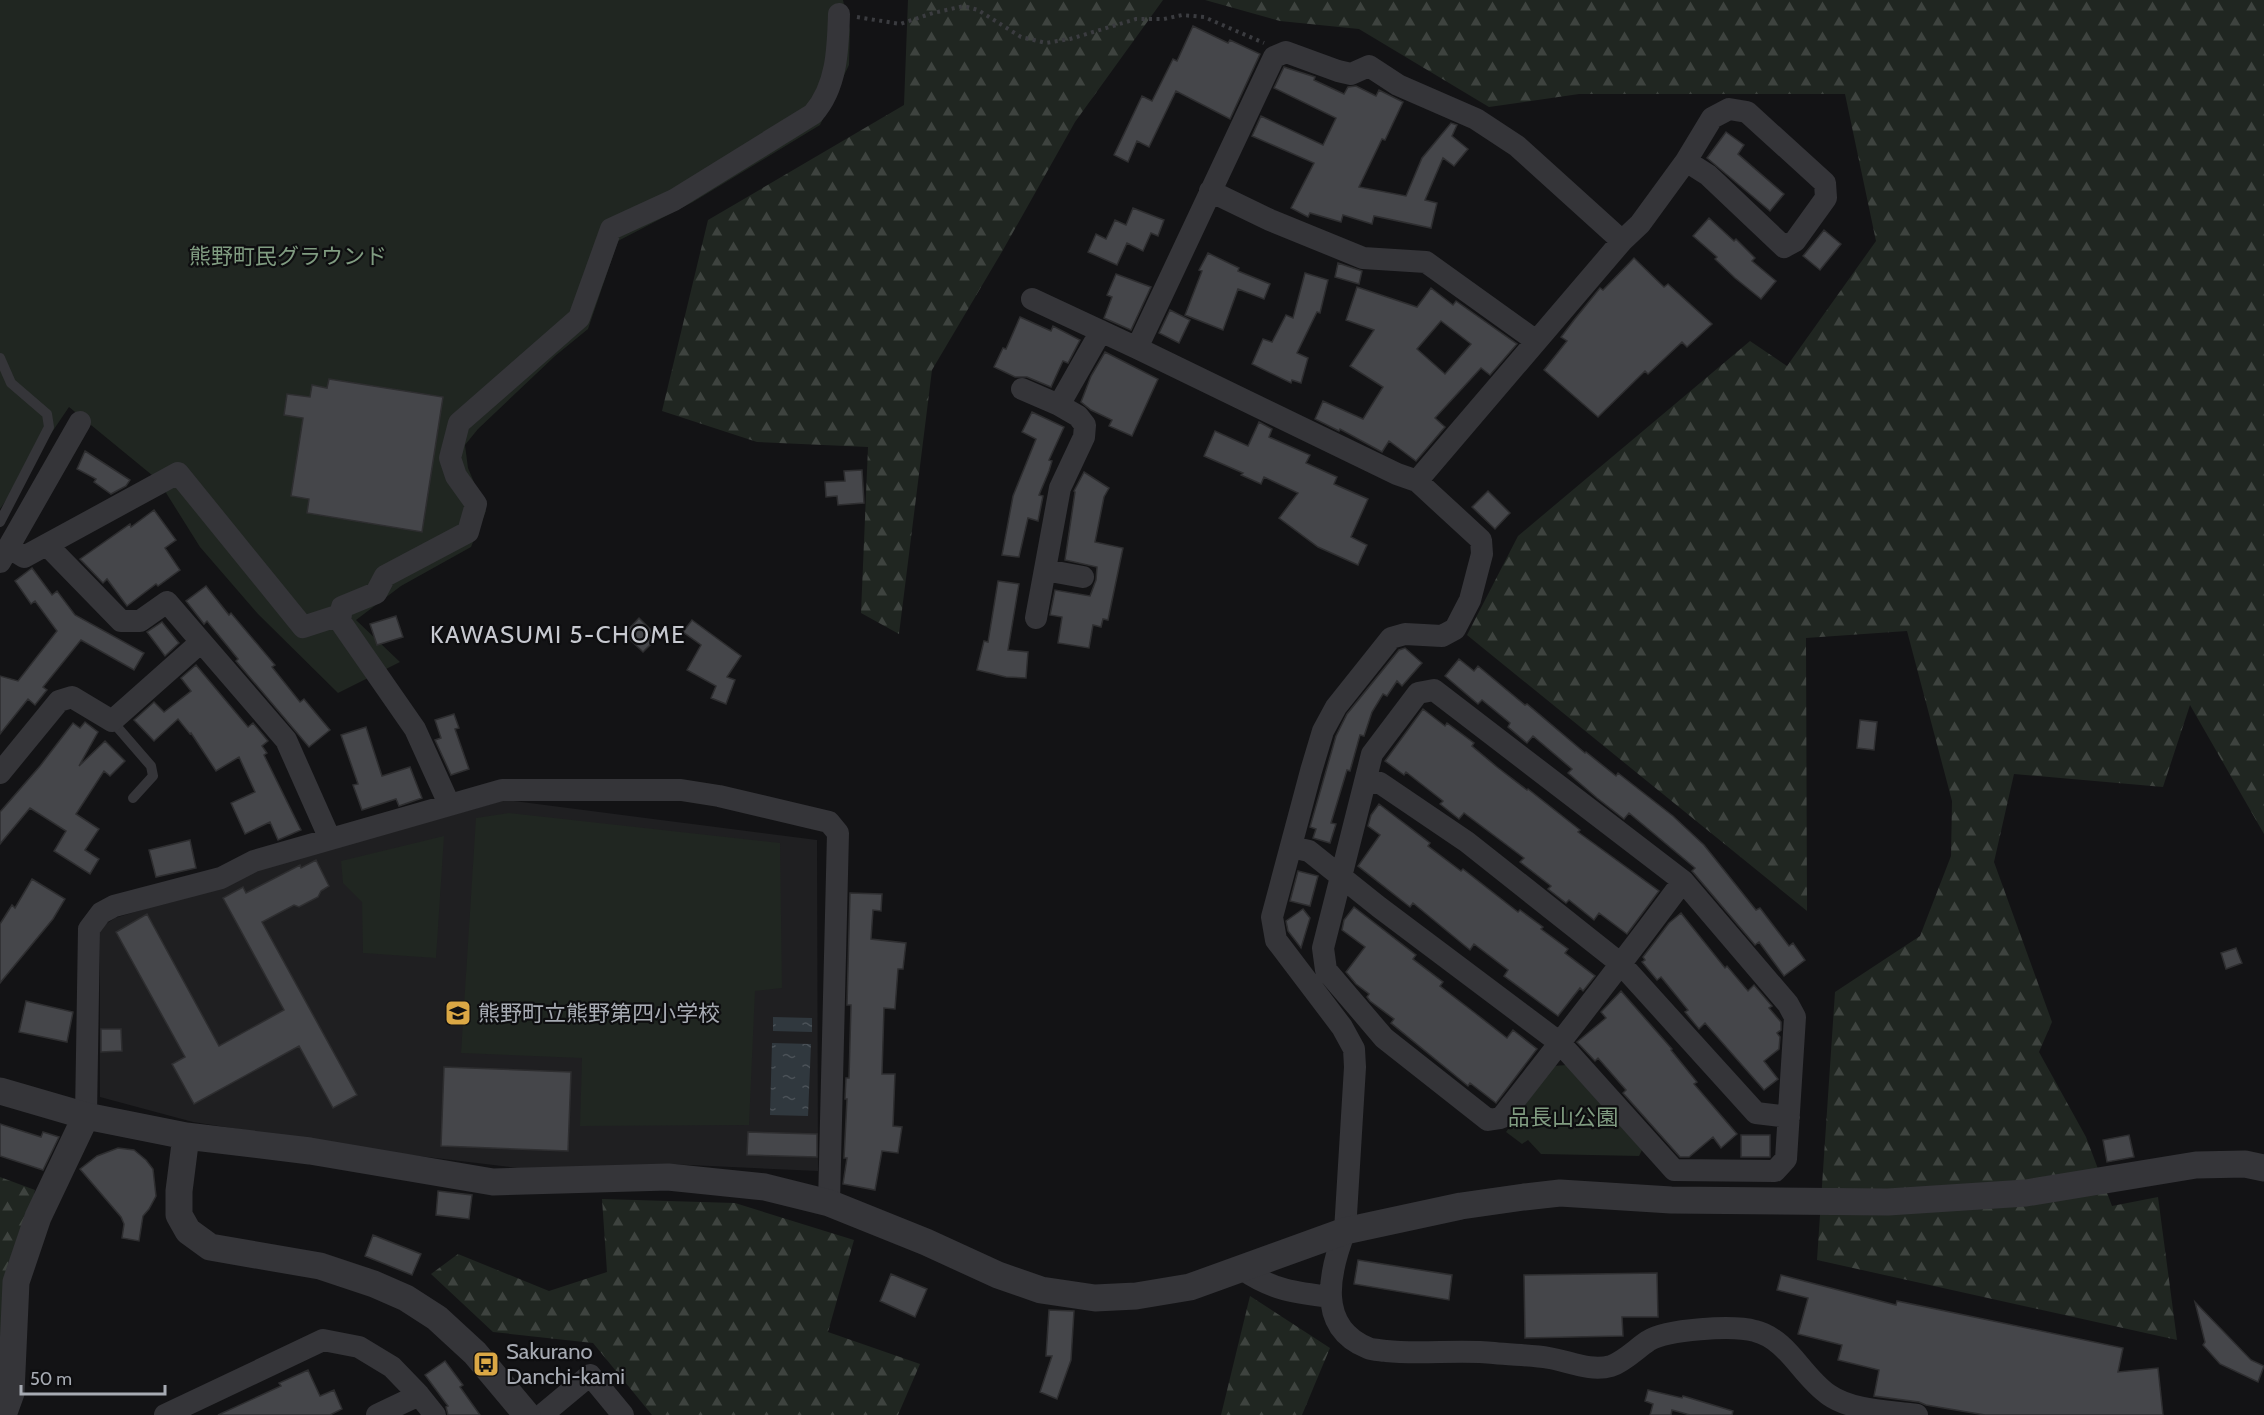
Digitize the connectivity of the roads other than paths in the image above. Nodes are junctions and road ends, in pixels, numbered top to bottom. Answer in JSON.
{"nodes":[{"id":1,"x":839,"y":14,"type":"road end"},
{"id":2,"x":1686,"y":161,"type":"junction"},
{"id":3,"x":1210,"y":191,"type":"junction"},
{"id":4,"x":1622,"y":241,"type":"junction"},
{"id":5,"x":1032,"y":299,"type":"dead end"},
{"id":6,"x":1101,"y":331,"type":"junction"},
{"id":7,"x":1536,"y":341,"type":"junction"},
{"id":8,"x":1137,"y":348,"type":"junction"},
{"id":9,"x":0,"y":358,"type":"edge"},
{"id":10,"x":1022,"y":389,"type":"dead end"},
{"id":11,"x":1059,"y":405,"type":"junction"},
{"id":12,"x":80,"y":422,"type":"dead end"},
{"id":13,"x":1417,"y":481,"type":"junction"},
{"id":14,"x":0,"y":522,"type":"edge"},
{"id":15,"x":47,"y":545,"type":"junction"},
{"id":16,"x":3,"y":555,"type":"edge"},
{"id":17,"x":1046,"y":570,"type":"junction"},
{"id":18,"x":1083,"y":577,"type":"dead end"},
{"id":19,"x":340,"y":615,"type":"junction"},
{"id":20,"x":1036,"y":618,"type":"dead end"},
{"id":21,"x":201,"y":642,"type":"junction"},
{"id":22,"x":112,"y":721,"type":"junction"},
{"id":23,"x":0,"y":773,"type":"edge"},
{"id":24,"x":1366,"y":781,"type":"junction"},
{"id":25,"x":133,"y":798,"type":"dead end"},
{"id":26,"x":449,"y":804,"type":"junction"},
{"id":27,"x":330,"y":839,"type":"junction"},
{"id":28,"x":1291,"y":847,"type":"junction"},
{"id":29,"x":1342,"y":876,"type":"junction"},
{"id":30,"x":1683,"y":881,"type":"junction"},
{"id":31,"x":1621,"y":964,"type":"junction"},
{"id":32,"x":1560,"y":1043,"type":"junction"},
{"id":33,"x":0,"y":1091,"type":"edge"},
{"id":34,"x":86,"y":1116,"type":"junction"},
{"id":35,"x":1789,"y":1117,"type":"junction"},
{"id":36,"x":186,"y":1136,"type":"junction"},
{"id":37,"x":2264,"y":1168,"type":"edge"},
{"id":38,"x":829,"y":1203,"type":"junction"},
{"id":39,"x":1345,"y":1231,"type":"junction"},
{"id":40,"x":1242,"y":1269,"type":"junction"},
{"id":41,"x":1331,"y":1297,"type":"junction"},
{"id":42,"x":419,"y":1395,"type":"junction"},
{"id":43,"x":3,"y":1415,"type":"edge"},
{"id":44,"x":165,"y":1415,"type":"edge"},
{"id":45,"x":377,"y":1415,"type":"edge"},
{"id":46,"x":435,"y":1415,"type":"edge"},
{"id":47,"x":527,"y":1415,"type":"edge"},
{"id":48,"x":542,"y":1415,"type":"edge"},
{"id":49,"x":623,"y":1415,"type":"edge"},
{"id":50,"x":1917,"y":1415,"type":"edge"}],
"edges":[{"from":1,"to":19,"type":"street"},
{"from":2,"to":2,"type":"street"},
{"from":2,"to":4,"type":"street"},
{"from":3,"to":4,"type":"street"},
{"from":3,"to":7,"type":"street"},
{"from":3,"to":8,"type":"street"},
{"from":4,"to":7,"type":"street"},
{"from":5,"to":6,"type":"street"},
{"from":6,"to":8,"type":"street"},
{"from":6,"to":11,"type":"street"},
{"from":7,"to":13,"type":"street"},
{"from":8,"to":13,"type":"street"},
{"from":9,"to":14,"type":"lane"},
{"from":10,"to":11,"type":"street"},
{"from":11,"to":17,"type":"street"},
{"from":12,"to":16,"type":"street"},
{"from":13,"to":28,"type":"street"},
{"from":15,"to":16,"type":"street"},
{"from":15,"to":19,"type":"street"},
{"from":15,"to":21,"type":"street"},
{"from":17,"to":18,"type":"street"},
{"from":17,"to":20,"type":"street"},
{"from":19,"to":26,"type":"street"},
{"from":21,"to":22,"type":"street"},
{"from":21,"to":27,"type":"street"},
{"from":22,"to":23,"type":"street"},
{"from":22,"to":25,"type":"lane"},
{"from":24,"to":29,"type":"street"},
{"from":24,"to":30,"type":"street"},
{"from":24,"to":31,"type":"street"},
{"from":26,"to":27,"type":"street"},
{"from":26,"to":38,"type":"street"},
{"from":27,"to":34,"type":"street"},
{"from":28,"to":29,"type":"street"},
{"from":28,"to":39,"type":"street"},
{"from":29,"to":32,"type":"street"},
{"from":29,"to":32,"type":"street"},
{"from":30,"to":31,"type":"street"},
{"from":30,"to":35,"type":"street"},
{"from":31,"to":32,"type":"street"},
{"from":31,"to":35,"type":"street"},
{"from":32,"to":35,"type":"street"},
{"from":33,"to":34,"type":"street"},
{"from":34,"to":36,"type":"street"},
{"from":34,"to":43,"type":"street"},
{"from":36,"to":38,"type":"street"},
{"from":36,"to":47,"type":"street"},
{"from":37,"to":39,"type":"street"},
{"from":38,"to":40,"type":"street"},
{"from":39,"to":40,"type":"street"},
{"from":39,"to":41,"type":"street"},
{"from":40,"to":41,"type":"street"},
{"from":41,"to":50,"type":"street"},
{"from":42,"to":44,"type":"street"},
{"from":42,"to":45,"type":"street"},
{"from":42,"to":46,"type":"street"},
{"from":48,"to":49,"type":"street"}]}
